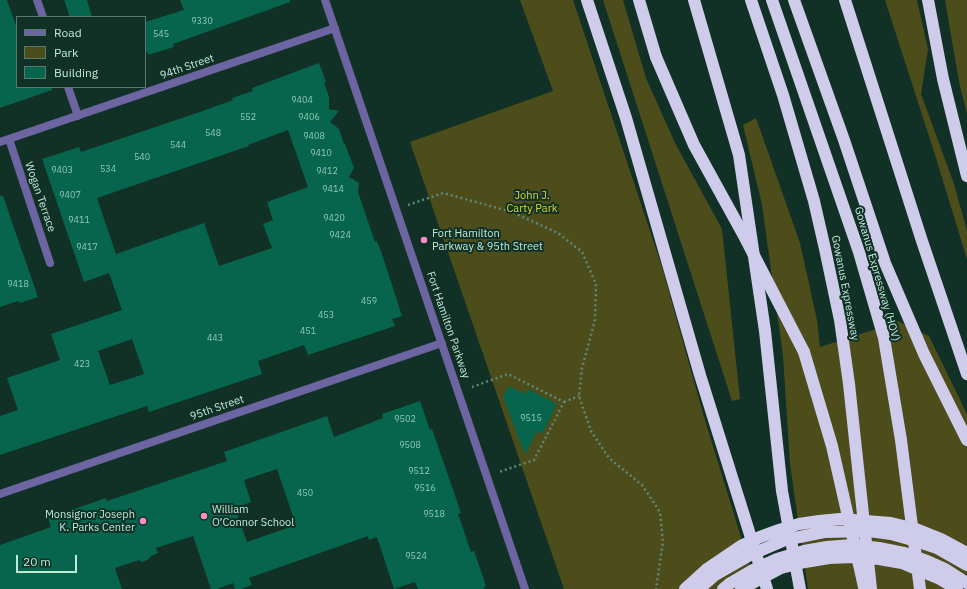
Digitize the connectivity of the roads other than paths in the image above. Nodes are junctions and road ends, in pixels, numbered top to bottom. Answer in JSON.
{"nodes":[{"id":1,"x":37,"y":0,"type":"edge"},
{"id":2,"x":325,"y":0,"type":"edge"},
{"id":3,"x":587,"y":0,"type":"edge"},
{"id":4,"x":639,"y":0,"type":"edge"},
{"id":5,"x":694,"y":0,"type":"edge"},
{"id":6,"x":751,"y":0,"type":"edge"},
{"id":7,"x":772,"y":0,"type":"edge"},
{"id":8,"x":794,"y":0,"type":"edge"},
{"id":9,"x":845,"y":0,"type":"edge"},
{"id":10,"x":928,"y":0,"type":"edge"},
{"id":11,"x":43,"y":16,"type":"edge"},
{"id":12,"x":335,"y":28,"type":"junction"},
{"id":13,"x":68,"y":88,"type":"edge"},
{"id":14,"x":78,"y":116,"type":"junction"},
{"id":15,"x":9,"y":139,"type":"junction"},
{"id":16,"x":0,"y":142,"type":"edge"},
{"id":17,"x":967,"y":176,"type":"edge"},
{"id":18,"x":50,"y":262,"type":"dead end"},
{"id":19,"x":442,"y":343,"type":"junction"},
{"id":20,"x":967,"y":374,"type":"edge"},
{"id":21,"x":967,"y":440,"type":"edge"},
{"id":22,"x":0,"y":494,"type":"edge"},
{"id":23,"x":967,"y":552,"type":"edge"},
{"id":24,"x":967,"y":565,"type":"edge"},
{"id":25,"x":967,"y":583,"type":"edge"},
{"id":26,"x":526,"y":589,"type":"edge"},
{"id":27,"x":685,"y":589,"type":"edge"},
{"id":28,"x":699,"y":589,"type":"edge"},
{"id":29,"x":723,"y":589,"type":"edge"},
{"id":30,"x":741,"y":589,"type":"edge"},
{"id":31,"x":767,"y":589,"type":"edge"},
{"id":32,"x":800,"y":589,"type":"edge"},
{"id":33,"x":865,"y":589,"type":"edge"},
{"id":34,"x":871,"y":589,"type":"edge"},
{"id":35,"x":920,"y":589,"type":"edge"},
{"id":36,"x":957,"y":589,"type":"edge"}],
"edges":[{"from":1,"to":11,"type":"street"},
{"from":2,"to":12,"type":"street","name":"Fort Hamilton Parkway"},
{"from":3,"to":31,"type":"highway"},
{"from":4,"to":33,"type":"highway","bridge":true},
{"from":5,"to":32,"type":"highway"},
{"from":6,"to":34,"type":"highway","name":"Gowanus Expressway"},
{"from":7,"to":35,"type":"highway","name":"Gowanus Expressway (HOV)","bridge":true},
{"from":8,"to":21,"type":"highway"},
{"from":9,"to":20,"type":"highway"},
{"from":10,"to":17,"type":"highway"},
{"from":12,"to":14,"type":"street","name":"94th Street"},
{"from":12,"to":19,"type":"street","name":"Fort Hamilton Parkway"},
{"from":13,"to":14,"type":"street"},
{"from":14,"to":15,"type":"street","name":"94th Street"},
{"from":15,"to":16,"type":"street","name":"94th Street"},
{"from":15,"to":18,"type":"street","name":"Wogan Terrace"},
{"from":19,"to":22,"type":"street","name":"95th Street"},
{"from":19,"to":26,"type":"street","name":"Fort Hamilton Parkway"},
{"from":23,"to":27,"type":"highway","bridge":true},
{"from":24,"to":28,"type":"highway","bridge":true},
{"from":25,"to":29,"type":"highway","bridge":true},
{"from":30,"to":36,"type":"highway","bridge":true}]}
